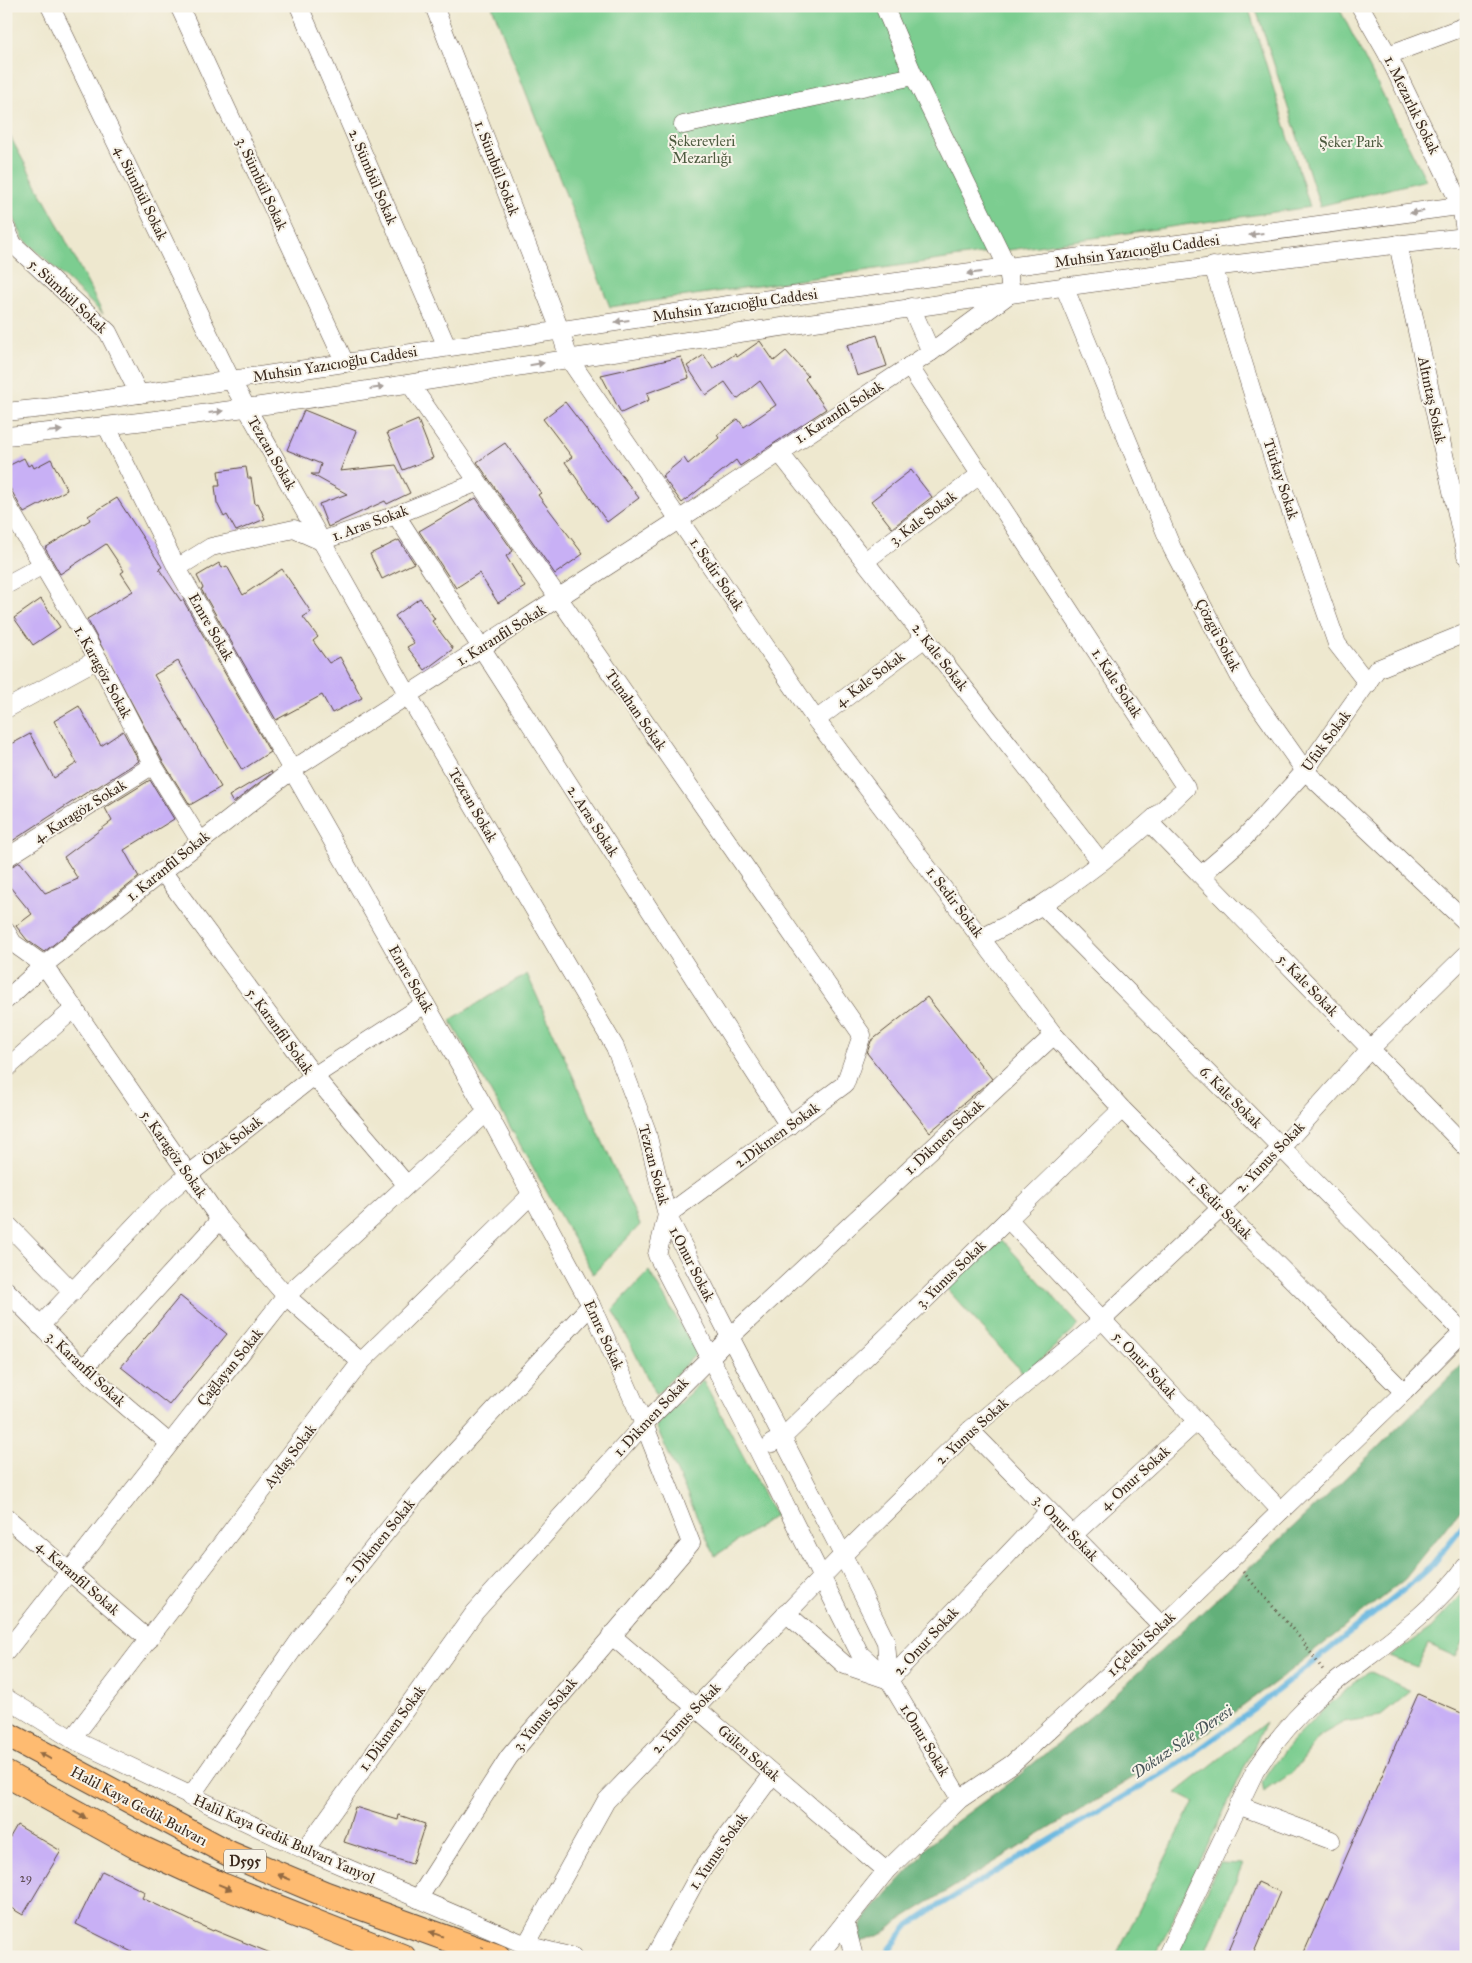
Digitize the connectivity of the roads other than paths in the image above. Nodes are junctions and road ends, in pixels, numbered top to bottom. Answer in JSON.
{"nodes":[{"id":1,"x":50,"y":6,"type":"edge"},
{"id":2,"x":179,"y":6,"type":"edge"},
{"id":3,"x":300,"y":6,"type":"edge"},
{"id":4,"x":434,"y":6,"type":"edge"},
{"id":5,"x":884,"y":6,"type":"edge"},
{"id":6,"x":1360,"y":6,"type":"edge"},
{"id":7,"x":1466,"y":26,"type":"edge"},
{"id":8,"x":1388,"y":55,"type":"junction"},
{"id":9,"x":914,"y":76,"type":"junction"},
{"id":10,"x":683,"y":125,"type":"dead end"},
{"id":11,"x":1463,"y":206,"type":"edge"},
{"id":12,"x":6,"y":228,"type":"edge"},
{"id":13,"x":1466,"y":237,"type":"edge"},
{"id":14,"x":1398,"y":244,"type":"junction"},
{"id":15,"x":10,"y":246,"type":"edge"},
{"id":16,"x":1213,"y":266,"type":"junction"},
{"id":17,"x":1008,"y":268,"type":"junction"},
{"id":18,"x":1064,"y":286,"type":"junction"},
{"id":19,"x":1012,"y":293,"type":"junction"},
{"id":20,"x":911,"y":307,"type":"junction"},
{"id":21,"x":560,"y":330,"type":"junction"},
{"id":22,"x":447,"y":347,"type":"junction"},
{"id":23,"x":931,"y":352,"type":"junction"},
{"id":24,"x":569,"y":359,"type":"junction"},
{"id":25,"x":345,"y":363,"type":"junction"},
{"id":26,"x":909,"y":366,"type":"junction"},
{"id":27,"x":231,"y":380,"type":"junction"},
{"id":28,"x":410,"y":384,"type":"junction"},
{"id":29,"x":139,"y":394,"type":"junction"},
{"id":30,"x":246,"y":408,"type":"junction"},
{"id":31,"x":6,"y":412,"type":"edge"},
{"id":32,"x":107,"y":427,"type":"junction"},
{"id":33,"x":6,"y":436,"type":"edge"},
{"id":34,"x":779,"y":452,"type":"junction"},
{"id":35,"x":980,"y":474,"type":"junction"},
{"id":36,"x":478,"y":482,"type":"junction"},
{"id":37,"x":6,"y":503,"type":"edge"},
{"id":38,"x":396,"y":515,"type":"junction"},
{"id":39,"x":680,"y":519,"type":"junction"},
{"id":40,"x":321,"y":541,"type":"junction"},
{"id":41,"x":1466,"y":555,"type":"edge"},
{"id":42,"x":865,"y":561,"type":"junction"},
{"id":43,"x":43,"y":565,"type":"junction"},
{"id":44,"x":177,"y":568,"type":"junction"},
{"id":45,"x":6,"y":585,"type":"edge"},
{"id":46,"x":559,"y":599,"type":"junction"},
{"id":47,"x":1466,"y":634,"type":"edge"},
{"id":48,"x":925,"y":638,"type":"junction"},
{"id":49,"x":481,"y":647,"type":"junction"},
{"id":50,"x":98,"y":659,"type":"junction"},
{"id":51,"x":1368,"y":684,"type":"junction"},
{"id":52,"x":408,"y":695,"type":"junction"},
{"id":53,"x":6,"y":709,"type":"edge"},
{"id":54,"x":816,"y":720,"type":"junction"},
{"id":55,"x":153,"y":765,"type":"junction"},
{"id":56,"x":292,"y":770,"type":"junction"},
{"id":57,"x":1305,"y":771,"type":"junction"},
{"id":58,"x":1150,"y":823,"type":"junction"},
{"id":59,"x":200,"y":841,"type":"junction"},
{"id":60,"x":6,"y":858,"type":"edge"},
{"id":61,"x":1101,"y":862,"type":"junction"},
{"id":62,"x":162,"y":871,"type":"junction"},
{"id":63,"x":1202,"y":875,"type":"junction"},
{"id":64,"x":1042,"y":905,"type":"junction"},
{"id":65,"x":1463,"y":915,"type":"edge"},
{"id":66,"x":6,"y":931,"type":"edge"},
{"id":67,"x":982,"y":938,"type":"junction"},
{"id":68,"x":1466,"y":955,"type":"edge"},
{"id":69,"x":44,"y":965,"type":"junction"},
{"id":70,"x":6,"y":1000,"type":"edge"},
{"id":71,"x":425,"y":1004,"type":"junction"},
{"id":72,"x":75,"y":1008,"type":"junction"},
{"id":73,"x":862,"y":1035,"type":"joint"},
{"id":74,"x":1054,"y":1035,"type":"junction"},
{"id":75,"x":1370,"y":1049,"type":"junction"},
{"id":76,"x":6,"y":1069,"type":"edge"},
{"id":77,"x":314,"y":1076,"type":"junction"},
{"id":78,"x":1122,"y":1109,"type":"junction"},
{"id":79,"x":487,"y":1112,"type":"junction"},
{"id":80,"x":789,"y":1126,"type":"junction"},
{"id":81,"x":1466,"y":1147,"type":"edge"},
{"id":82,"x":1281,"y":1148,"type":"junction"},
{"id":83,"x":188,"y":1175,"type":"junction"},
{"id":84,"x":406,"y":1184,"type":"junction"},
{"id":85,"x":531,"y":1195,"type":"junction"},
{"id":86,"x":1221,"y":1208,"type":"junction"},
{"id":87,"x":667,"y":1215,"type":"junction"},
{"id":88,"x":1008,"y":1219,"type":"junction"},
{"id":89,"x":220,"y":1220,"type":"junction"},
{"id":90,"x":6,"y":1223,"type":"edge"},
{"id":91,"x":6,"y":1290,"type":"edge"},
{"id":92,"x":73,"y":1292,"type":"junction"},
{"id":93,"x":286,"y":1296,"type":"junction"},
{"id":94,"x":591,"y":1305,"type":"junction"},
{"id":95,"x":1102,"y":1320,"type":"junction"},
{"id":96,"x":40,"y":1326,"type":"junction"},
{"id":97,"x":1464,"y":1331,"type":"edge"},
{"id":98,"x":730,"y":1336,"type":"junction"},
{"id":99,"x":709,"y":1357,"type":"junction"},
{"id":100,"x":361,"y":1362,"type":"junction"},
{"id":101,"x":83,"y":1369,"type":"junction"},
{"id":102,"x":1404,"y":1392,"type":"junction"},
{"id":103,"x":1197,"y":1421,"type":"junction"},
{"id":104,"x":644,"y":1424,"type":"junction"},
{"id":105,"x":970,"y":1430,"type":"junction"},
{"id":106,"x":781,"y":1438,"type":"junction"},
{"id":107,"x":169,"y":1443,"type":"junction"},
{"id":108,"x":758,"y":1450,"type":"junction"},
{"id":109,"x":1049,"y":1511,"type":"junction"},
{"id":110,"x":1281,"y":1511,"type":"junction"},
{"id":111,"x":6,"y":1517,"type":"edge"},
{"id":112,"x":1073,"y":1535,"type":"junction"},
{"id":113,"x":691,"y":1543,"type":"joint"},
{"id":114,"x":843,"y":1554,"type":"junction"},
{"id":115,"x":1466,"y":1566,"type":"edge"},
{"id":116,"x":69,"y":1571,"type":"junction"},
{"id":117,"x":822,"y":1576,"type":"junction"},
{"id":118,"x":786,"y":1613,"type":"junction"},
{"id":119,"x":1162,"y":1626,"type":"junction"},
{"id":120,"x":611,"y":1635,"type":"junction"},
{"id":121,"x":149,"y":1640,"type":"junction"},
{"id":122,"x":6,"y":1652,"type":"edge"},
{"id":123,"x":889,"y":1680,"type":"junction"},
{"id":124,"x":6,"y":1698,"type":"edge"},
{"id":125,"x":696,"y":1708,"type":"junction"},
{"id":126,"x":6,"y":1734,"type":"edge"},
{"id":127,"x":72,"y":1739,"type":"junction"},
{"id":128,"x":6,"y":1774,"type":"edge"},
{"id":129,"x":773,"y":1774,"type":"junction"},
{"id":130,"x":190,"y":1797,"type":"junction"},
{"id":131,"x":960,"y":1799,"type":"junction"},
{"id":132,"x":1238,"y":1805,"type":"junction"},
{"id":133,"x":1331,"y":1840,"type":"dead end"},
{"id":134,"x":305,"y":1850,"type":"junction"},
{"id":135,"x":886,"y":1871,"type":"junction"},
{"id":136,"x":418,"y":1899,"type":"junction"},
{"id":137,"x":845,"y":1922,"type":"junction"},
{"id":138,"x":1174,"y":1936,"type":"junction"},
{"id":139,"x":526,"y":1946,"type":"junction"},
{"id":140,"x":491,"y":1950,"type":"edge"},
{"id":141,"x":368,"y":1951,"type":"edge"},
{"id":142,"x":403,"y":1957,"type":"edge"},
{"id":143,"x":573,"y":1957,"type":"edge"},
{"id":144,"x":654,"y":1957,"type":"edge"},
{"id":145,"x":817,"y":1957,"type":"edge"},
{"id":146,"x":829,"y":1957,"type":"edge"},
{"id":147,"x":854,"y":1957,"type":"edge"},
{"id":148,"x":1160,"y":1957,"type":"edge"},
{"id":149,"x":1166,"y":1957,"type":"edge"}],
"edges":[{"from":1,"to":27,"type":"street","name":"4. Sümbül Sokak"},
{"from":2,"to":25,"type":"street","name":"3. Sümbül Sokak"},
{"from":3,"to":22,"type":"street","name":"2. Sümbül Sokak"},
{"from":4,"to":21,"type":"street","name":"1. Sümbül Sokak"},
{"from":5,"to":9,"type":"street"},
{"from":6,"to":8,"type":"street","name":"1. Mezarlık Sokak"},
{"from":7,"to":8,"type":"street"},
{"from":8,"to":11,"type":"street","name":"1. Mezarlık Sokak"},
{"from":9,"to":10,"type":"street"},
{"from":9,"to":17,"type":"street"},
{"from":11,"to":13,"type":"street","name":"1. Mezarlık Sokak"},
{"from":11,"to":17,"type":"street","name":"Muhsin Yazıcıoğlu Caddesi","one_way":true},
{"from":12,"to":15,"type":"street","name":"5. Sümbül Sokak"},
{"from":13,"to":14,"type":"street","name":"Muhsin Yazıcıoğlu Caddesi"},
{"from":14,"to":16,"type":"street","name":"Muhsin Yazıcıoğlu Caddesi"},
{"from":14,"to":41,"type":"street","name":"Altıntaş Sokak"},
{"from":15,"to":29,"type":"street","name":"5. Sümbül Sokak"},
{"from":16,"to":18,"type":"street","name":"Muhsin Yazıcıoğlu Caddesi"},
{"from":16,"to":51,"type":"street","name":"Türkay Sokak"},
{"from":17,"to":19,"type":"street"},
{"from":17,"to":21,"type":"street","name":"Muhsin Yazıcıoğlu Caddesi","one_way":true},
{"from":18,"to":19,"type":"street","name":"Muhsin Yazıcıoğlu Caddesi"},
{"from":18,"to":57,"type":"street","name":"Çözgü Sokak"},
{"from":19,"to":20,"type":"street","name":"Muhsin Yazıcıoğlu Caddesi"},
{"from":19,"to":23,"type":"street","name":"1. Karanfil Sokak"},
{"from":20,"to":23,"type":"street"},
{"from":20,"to":24,"type":"street","name":"Muhsin Yazıcıoğlu Caddesi"},
{"from":21,"to":22,"type":"street","name":"Muhsin Yazıcıoğlu Caddesi"},
{"from":21,"to":24,"type":"street","name":"1. Sümbül Sokak"},
{"from":22,"to":25,"type":"street","name":"Muhsin Yazıcıoğlu Caddesi"},
{"from":23,"to":26,"type":"street","name":"1. Karanfil Sokak"},
{"from":28,"to":24,"type":"street","name":"Muhsin Yazıcıoğlu Caddesi","one_way":true},
{"from":24,"to":39,"type":"street","name":"1. Sedir Sokak"},
{"from":25,"to":27,"type":"street","name":"Muhsin Yazıcıoğlu Caddesi"},
{"from":26,"to":34,"type":"street","name":"1. Karanfil Sokak"},
{"from":26,"to":35,"type":"street","name":"1. Kale Sokak"},
{"from":27,"to":29,"type":"street","name":"Muhsin Yazıcıoğlu Caddesi"},
{"from":27,"to":30,"type":"street","name":"4. Sümbül Sokak"},
{"from":30,"to":28,"type":"street","name":"Muhsin Yazıcıoğlu Caddesi","one_way":true},
{"from":28,"to":36,"type":"street","name":"Tunahan Sokak"},
{"from":29,"to":31,"type":"street","name":"Muhsin Yazıcıoğlu Caddesi"},
{"from":32,"to":30,"type":"street","name":"Muhsin Yazıcıoğlu Caddesi","one_way":true},
{"from":30,"to":40,"type":"street","name":"Tezcan Sokak"},
{"from":33,"to":32,"type":"street","name":"Muhsin Yazıcıoğlu Caddesi","one_way":true},
{"from":32,"to":44,"type":"street","name":"Emre Sokak"},
{"from":34,"to":39,"type":"street","name":"1. Karanfil Sokak"},
{"from":34,"to":42,"type":"street","name":"2. Kale Sokak"},
{"from":35,"to":42,"type":"street","name":"3. Kale Sokak"},
{"from":35,"to":58,"type":"street","name":"1. Kale Sokak"},
{"from":36,"to":38,"type":"street","name":"1. Aras Sokak"},
{"from":36,"to":46,"type":"street","name":"Tunahan Sokak"},
{"from":37,"to":43,"type":"street","name":"1. Karagöz Sokak"},
{"from":38,"to":40,"type":"street","name":"1. Aras Sokak"},
{"from":38,"to":49,"type":"street","name":"2. Aras Sokak"},
{"from":39,"to":46,"type":"street","name":"1. Karanfil Sokak"},
{"from":39,"to":54,"type":"street","name":"1. Sedir Sokak"},
{"from":40,"to":44,"type":"street","name":"1. Aras Sokak"},
{"from":40,"to":52,"type":"street","name":"Tezcan Sokak"},
{"from":42,"to":48,"type":"street","name":"2. Kale Sokak"},
{"from":43,"to":45,"type":"street"},
{"from":43,"to":50,"type":"street","name":"1. Karagöz Sokak"},
{"from":44,"to":56,"type":"street","name":"Emre Sokak"},
{"from":46,"to":49,"type":"street","name":"1. Karanfil Sokak"},
{"from":46,"to":73,"type":"street","name":"Tunahan Sokak"},
{"from":47,"to":51,"type":"street","name":"Ufuk Sokak"},
{"from":48,"to":54,"type":"street","name":"4. Kale Sokak"},
{"from":48,"to":61,"type":"street","name":"2. Kale Sokak"},
{"from":49,"to":52,"type":"street","name":"1. Karanfil Sokak"},
{"from":49,"to":80,"type":"street","name":"2. Aras Sokak"},
{"from":50,"to":53,"type":"street"},
{"from":50,"to":55,"type":"street","name":"1. Karagöz Sokak"},
{"from":51,"to":57,"type":"street","name":"Ufuk Sokak"},
{"from":52,"to":56,"type":"street","name":"1. Karanfil Sokak"},
{"from":52,"to":87,"type":"street","name":"Tezcan Sokak"},
{"from":54,"to":67,"type":"street","name":"1. Sedir Sokak"},
{"from":55,"to":59,"type":"street","name":"1. Karagöz Sokak"},
{"from":55,"to":60,"type":"street","name":"4. Karagöz Sokak"},
{"from":56,"to":59,"type":"street","name":"1. Karanfil Sokak"},
{"from":56,"to":71,"type":"street","name":"Emre Sokak"},
{"from":57,"to":63,"type":"street","name":"Ufuk Sokak"},
{"from":57,"to":65,"type":"street","name":"Çözgü Sokak"},
{"from":58,"to":61,"type":"street","name":"1. Kale Sokak"},
{"from":58,"to":63,"type":"street","name":"5. Kale Sokak"},
{"from":59,"to":62,"type":"street","name":"1. Karanfil Sokak"},
{"from":61,"to":64,"type":"street","name":"1. Kale Sokak"},
{"from":62,"to":69,"type":"street","name":"1. Karanfil Sokak"},
{"from":62,"to":77,"type":"street","name":"5. Karanfil Sokak"},
{"from":63,"to":75,"type":"street","name":"5. Kale Sokak"},
{"from":64,"to":67,"type":"street","name":"1. Kale Sokak"},
{"from":64,"to":82,"type":"street","name":"6. Kale Sokak"},
{"from":66,"to":69,"type":"street","name":"5. Karagöz Sokak"},
{"from":67,"to":74,"type":"street","name":"1. Sedir Sokak"},
{"from":68,"to":75,"type":"street","name":"2. Yunus Sokak"},
{"from":69,"to":70,"type":"street","name":"1. Karanfil Sokak"},
{"from":69,"to":72,"type":"street","name":"5. Karagöz Sokak"},
{"from":71,"to":77,"type":"street","name":"Özek Sokak"},
{"from":71,"to":79,"type":"street","name":"Emre Sokak"},
{"from":72,"to":76,"type":"street"},
{"from":72,"to":83,"type":"street","name":"5. Karagöz Sokak"},
{"from":73,"to":80,"type":"street","name":"2.Dikmen Sokak"},
{"from":74,"to":78,"type":"street","name":"1. Sedir Sokak"},
{"from":74,"to":98,"type":"street","name":"1. Dikmen Sokak"},
{"from":75,"to":81,"type":"street","name":"5. Kale Sokak"},
{"from":75,"to":82,"type":"street","name":"2. Yunus Sokak"},
{"from":77,"to":83,"type":"street","name":"Özek Sokak"},
{"from":77,"to":84,"type":"street","name":"5. Karanfil Sokak"},
{"from":78,"to":86,"type":"street","name":"1. Sedir Sokak"},
{"from":78,"to":88,"type":"street","name":"3. Yunus Sokak"},
{"from":79,"to":84,"type":"street","name":"Çağlayan Sokak"},
{"from":79,"to":85,"type":"street","name":"Emre Sokak"},
{"from":80,"to":87,"type":"street","name":"2.Dikmen Sokak"},
{"from":82,"to":86,"type":"street","name":"2. Yunus Sokak"},
{"from":82,"to":97,"type":"street","name":"6. Kale Sokak"},
{"from":83,"to":89,"type":"street","name":"5. Karagöz Sokak"},
{"from":83,"to":92,"type":"street","name":"Özek Sokak"},
{"from":84,"to":93,"type":"street","name":"Çağlayan Sokak"},
{"from":85,"to":94,"type":"street","name":"Emre Sokak"},
{"from":85,"to":100,"type":"street","name":"Aydaş Sokak"},
{"from":86,"to":95,"type":"street","name":"2. Yunus Sokak"},
{"from":86,"to":102,"type":"street","name":"1. Sedir Sokak"},
{"from":87,"to":98,"type":"street","name":"1.Onur Sokak"},
{"from":87,"to":99,"type":"street","name":"1.Onur Sokak"},
{"from":88,"to":95,"type":"street","name":"5. Onur Sokak"},
{"from":88,"to":106,"type":"street","name":"3. Yunus Sokak"},
{"from":89,"to":93,"type":"street","name":"5. Karagöz Sokak"},
{"from":89,"to":101,"type":"street"},
{"from":90,"to":92,"type":"street"},
{"from":91,"to":96,"type":"street","name":"3. Karanfil Sokak"},
{"from":92,"to":96,"type":"street","name":"Özek Sokak"},
{"from":93,"to":100,"type":"street","name":"5. Karagöz Sokak"},
{"from":93,"to":107,"type":"street","name":"Çağlayan Sokak"},
{"from":94,"to":104,"type":"street","name":"Emre Sokak"},
{"from":94,"to":130,"type":"street","name":"2. Dikmen Sokak"},
{"from":95,"to":103,"type":"street","name":"5. Onur Sokak"},
{"from":95,"to":105,"type":"street","name":"2. Yunus Sokak"},
{"from":96,"to":101,"type":"street","name":"3. Karanfil Sokak"},
{"from":97,"to":102,"type":"street","name":"1.Çelebi Sokak"},
{"from":98,"to":99,"type":"street","name":"1. Dikmen Sokak"},
{"from":98,"to":106,"type":"street","name":"1.Onur Sokak"},
{"from":99,"to":104,"type":"street","name":"1. Dikmen Sokak"},
{"from":99,"to":108,"type":"street","name":"1.Onur Sokak"},
{"from":100,"to":121,"type":"street","name":"Aydaş Sokak"},
{"from":101,"to":107,"type":"street","name":"3. Karanfil Sokak"},
{"from":102,"to":110,"type":"street","name":"1.Çelebi Sokak"},
{"from":103,"to":110,"type":"street","name":"5. Onur Sokak"},
{"from":103,"to":112,"type":"street","name":"4. Onur Sokak"},
{"from":104,"to":113,"type":"street","name":"Emre Sokak"},
{"from":104,"to":134,"type":"street","name":"1. Dikmen Sokak"},
{"from":105,"to":109,"type":"street","name":"3. Onur Sokak"},
{"from":105,"to":114,"type":"street","name":"2. Yunus Sokak"},
{"from":106,"to":108,"type":"street","name":"3. Yunus Sokak"},
{"from":106,"to":114,"type":"street","name":"1.Onur Sokak"},
{"from":107,"to":116,"type":"street","name":"Çağlayan Sokak"},
{"from":108,"to":117,"type":"street","name":"1.Onur Sokak"},
{"from":109,"to":112,"type":"street","name":"3. Onur Sokak"},
{"from":109,"to":123,"type":"street","name":"2. Onur Sokak"},
{"from":110,"to":119,"type":"street","name":"1.Çelebi Sokak"},
{"from":111,"to":116,"type":"street","name":"4. Karanfil Sokak"},
{"from":112,"to":119,"type":"street","name":"3. Onur Sokak"},
{"from":113,"to":120,"type":"street","name":"3. Yunus Sokak"},
{"from":114,"to":117,"type":"street","name":"2. Yunus Sokak"},
{"from":114,"to":123,"type":"street","name":"1.Onur Sokak"},
{"from":115,"to":132,"type":"street"},
{"from":116,"to":121,"type":"street","name":"4. Karanfil Sokak"},
{"from":116,"to":122,"type":"street","name":"Çağlayan Sokak"},
{"from":117,"to":118,"type":"street","name":"2. Yunus Sokak"},
{"from":117,"to":123,"type":"street","name":"1.Onur Sokak"},
{"from":118,"to":123,"type":"street","name":"2. Onur Sokak"},
{"from":118,"to":125,"type":"street","name":"2. Yunus Sokak"},
{"from":119,"to":131,"type":"street","name":"1.Çelebi Sokak"},
{"from":120,"to":125,"type":"street","name":"Gülen Sokak"},
{"from":120,"to":136,"type":"street","name":"3. Yunus Sokak"},
{"from":121,"to":127,"type":"street","name":"Aydaş Sokak"},
{"from":123,"to":131,"type":"street","name":"1.Onur Sokak"},
{"from":124,"to":127,"type":"street","name":"Halil Kaya Gedik Bulvarı Yanyol"},
{"from":125,"to":129,"type":"street","name":"Gülen Sokak"},
{"from":125,"to":139,"type":"street","name":"2. Yunus Sokak"},
{"from":140,"to":126,"type":"highway","name":"Halil Kaya Gedik Bulvarı","number":"D595","one_way":true},
{"from":127,"to":130,"type":"street","name":"Halil Kaya Gedik Bulvarı Yanyol"},
{"from":128,"to":141,"type":"highway","number":"D595","one_way":true},
{"from":129,"to":135,"type":"street","name":"Gülen Sokak"},
{"from":129,"to":144,"type":"street","name":"1. Yunus Sokak"},
{"from":130,"to":134,"type":"street","name":"Halil Kaya Gedik Bulvarı Yanyol"},
{"from":131,"to":135,"type":"street","name":"1.Çelebi Sokak"},
{"from":132,"to":133,"type":"street"},
{"from":132,"to":138,"type":"street"},
{"from":134,"to":136,"type":"street","name":"Halil Kaya Gedik Bulvarı Yanyol"},
{"from":135,"to":137,"type":"street","name":"1.Çelebi Sokak"},
{"from":136,"to":139,"type":"street","name":"Halil Kaya Gedik Bulvarı Yanyol"},
{"from":137,"to":145,"type":"street","name":"1.Çelebi Sokak"},
{"from":137,"to":146,"type":"street"},
{"from":137,"to":147,"type":"street"},
{"from":138,"to":148,"type":"street"},
{"from":138,"to":149,"type":"street"},
{"from":139,"to":143,"type":"street","name":"Halil Kaya Gedik Bulvarı Yanyol"},
{"from":141,"to":142,"type":"highway","number":"D595"}]}
